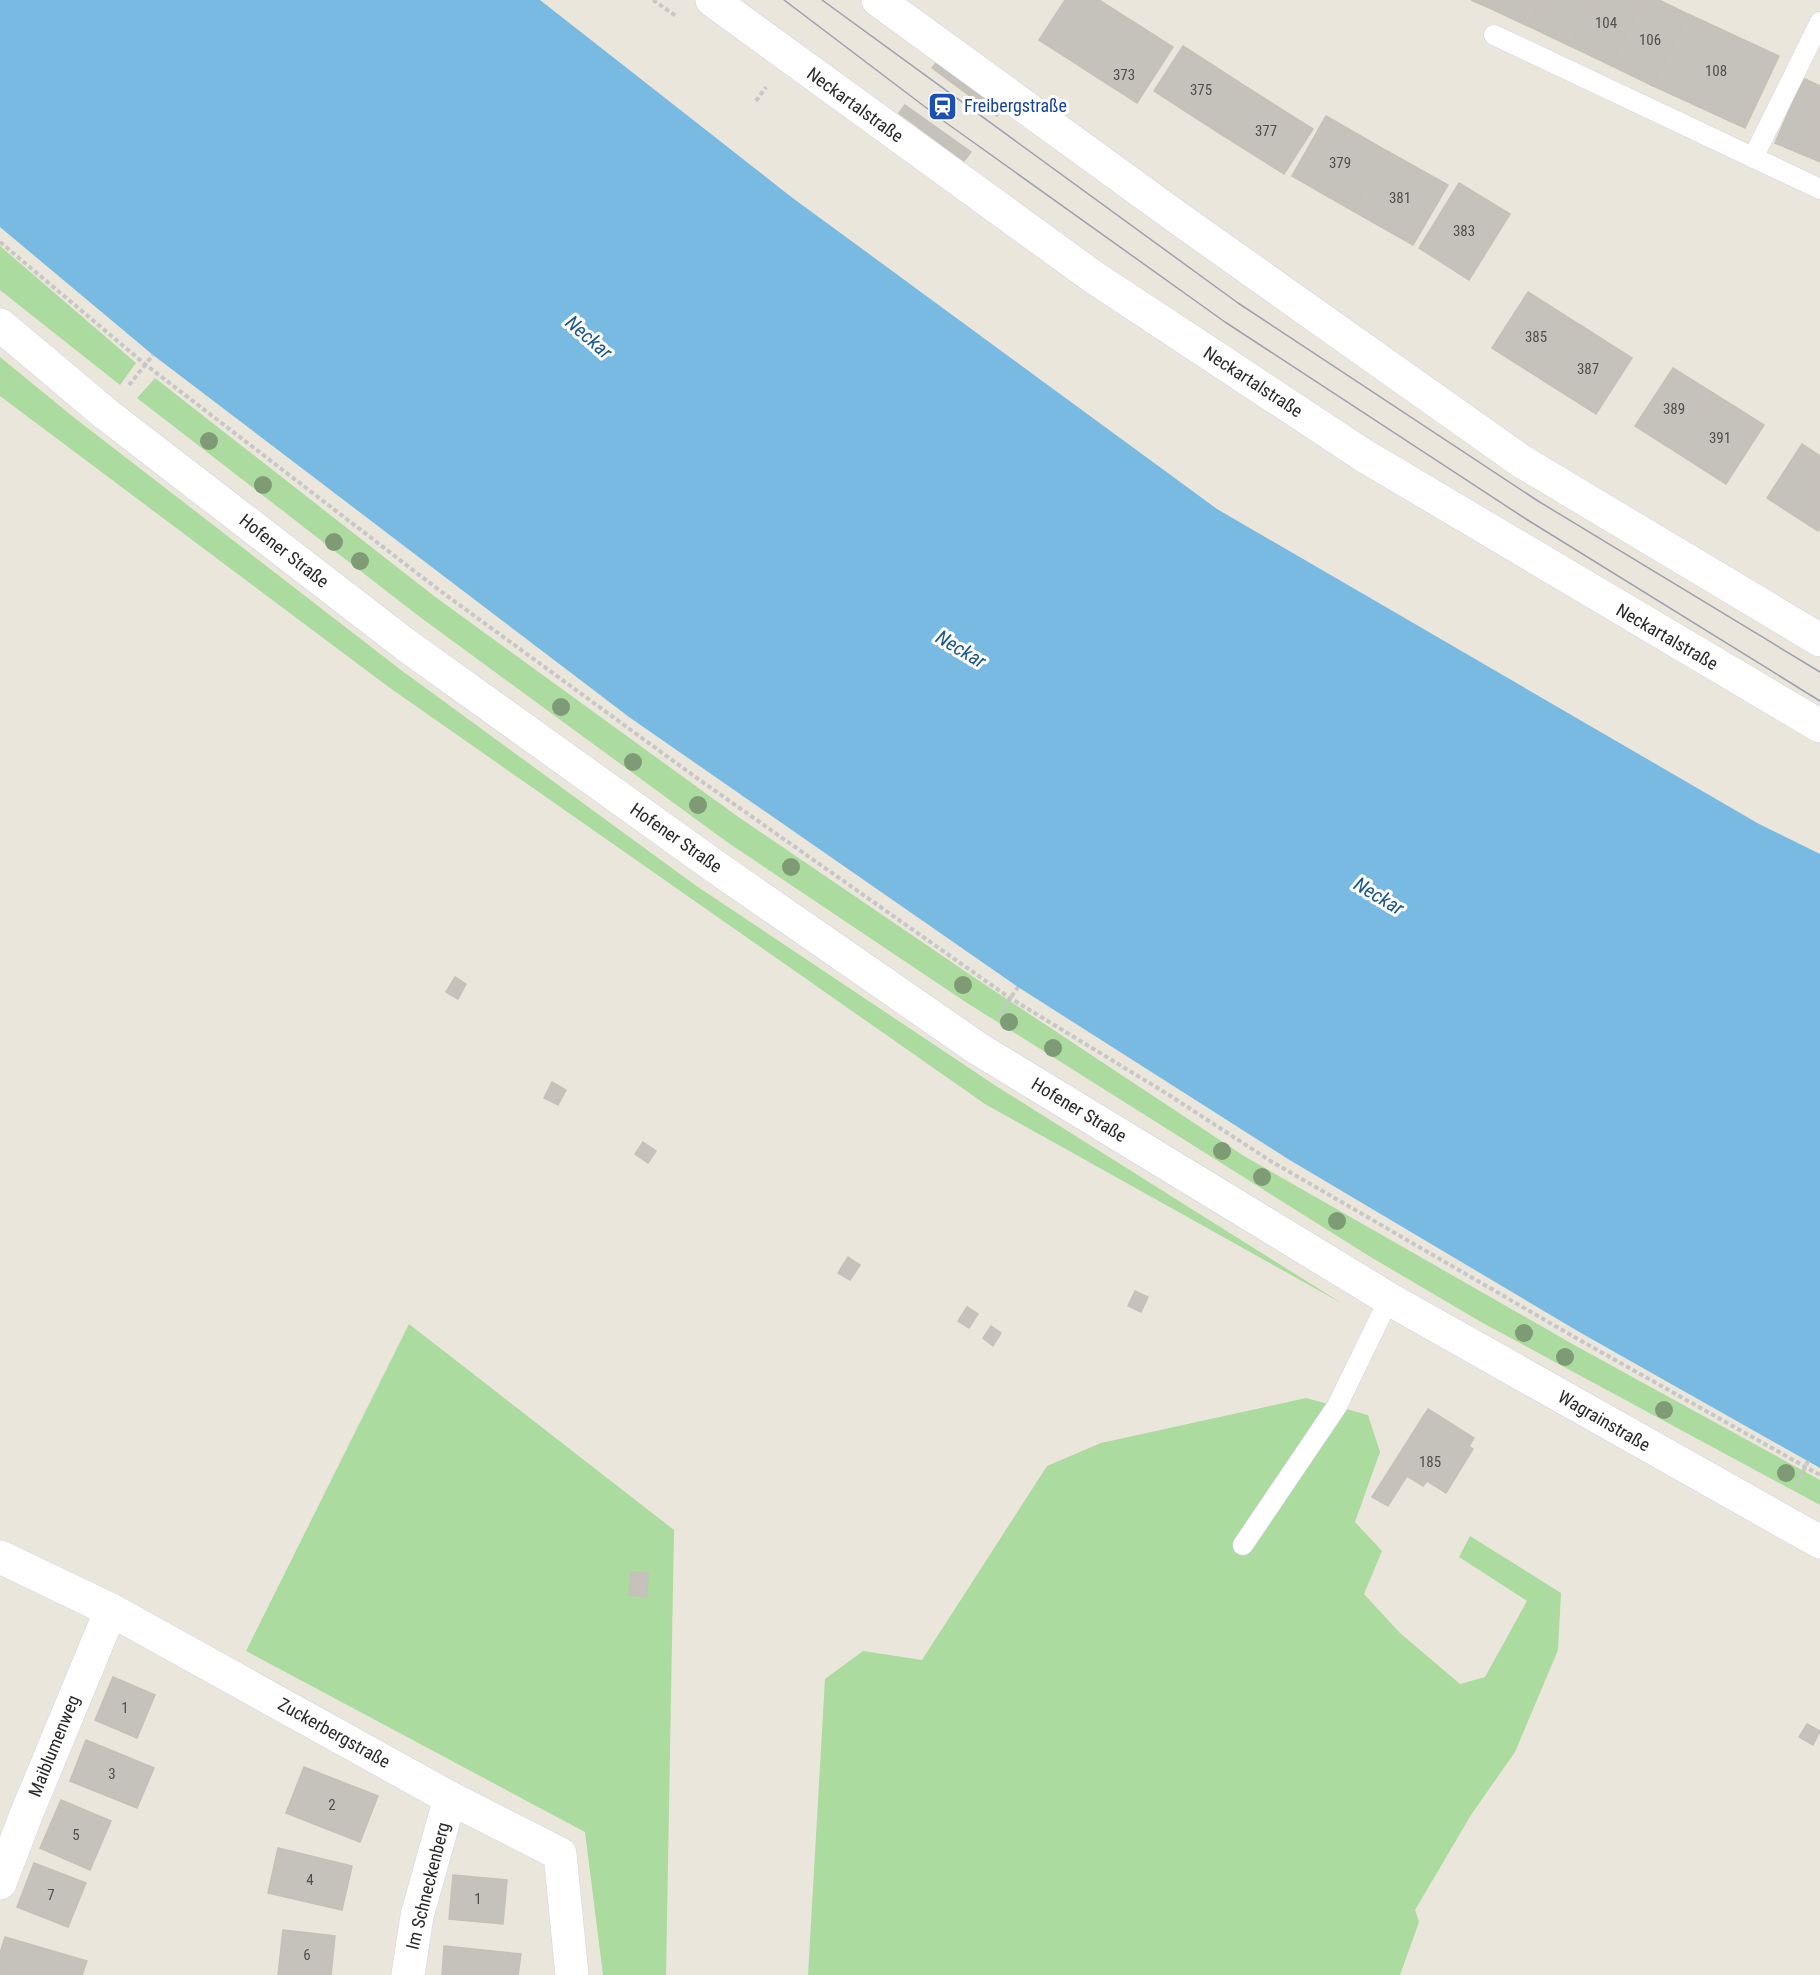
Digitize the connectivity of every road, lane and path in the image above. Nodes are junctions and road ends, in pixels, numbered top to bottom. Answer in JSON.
{"nodes":[{"id":1,"x":712,"y":0,"type":"edge"},
{"id":2,"x":878,"y":0,"type":"edge"},
{"id":3,"x":1820,"y":22,"type":"edge"},
{"id":4,"x":1494,"y":35,"type":"dead end"},
{"id":5,"x":768,"y":84,"type":"dead end"},
{"id":6,"x":756,"y":101,"type":"dead end"},
{"id":7,"x":1753,"y":158,"type":"junction"},
{"id":8,"x":1820,"y":189,"type":"edge"},
{"id":9,"x":0,"y":242,"type":"edge"},
{"id":10,"x":0,"y":325,"type":"edge"},
{"id":11,"x":1820,"y":640,"type":"edge"},
{"id":12,"x":1820,"y":726,"type":"edge"},
{"id":13,"x":1389,"y":1299,"type":"junction"},
{"id":14,"x":1820,"y":1475,"type":"edge"},
{"id":15,"x":1820,"y":1542,"type":"edge"},
{"id":16,"x":1243,"y":1545,"type":"dead end"},
{"id":17,"x":0,"y":1557,"type":"edge"},
{"id":18,"x":111,"y":1610,"type":"junction"},
{"id":19,"x":450,"y":1797,"type":"junction"},
{"id":20,"x":0,"y":1883,"type":"edge"},
{"id":21,"x":408,"y":1975,"type":"edge"},
{"id":22,"x":572,"y":1975,"type":"edge"}],
"edges":[{"from":1,"to":12,"type":"street","name":"Neckartalstraße"},
{"from":2,"to":11,"type":"street"},
{"from":3,"to":7,"type":"lane"},
{"from":4,"to":7,"type":"lane"},
{"from":5,"to":6,"type":"path"},
{"from":7,"to":8,"type":"lane"},
{"from":9,"to":14,"type":"path"},
{"from":10,"to":13,"type":"street","name":"Hofener Straße"},
{"from":13,"to":15,"type":"street","name":"Wagrainstraße"},
{"from":13,"to":16,"type":"lane"},
{"from":17,"to":18,"type":"street","name":"Zuckerbergstraße"},
{"from":18,"to":19,"type":"street","name":"Zuckerbergstraße"},
{"from":18,"to":20,"type":"street","name":"Maiblumenweg"},
{"from":19,"to":21,"type":"street","name":"Im Schneckenberg"},
{"from":19,"to":22,"type":"street","name":"Zuckerbergstraße"}]}
